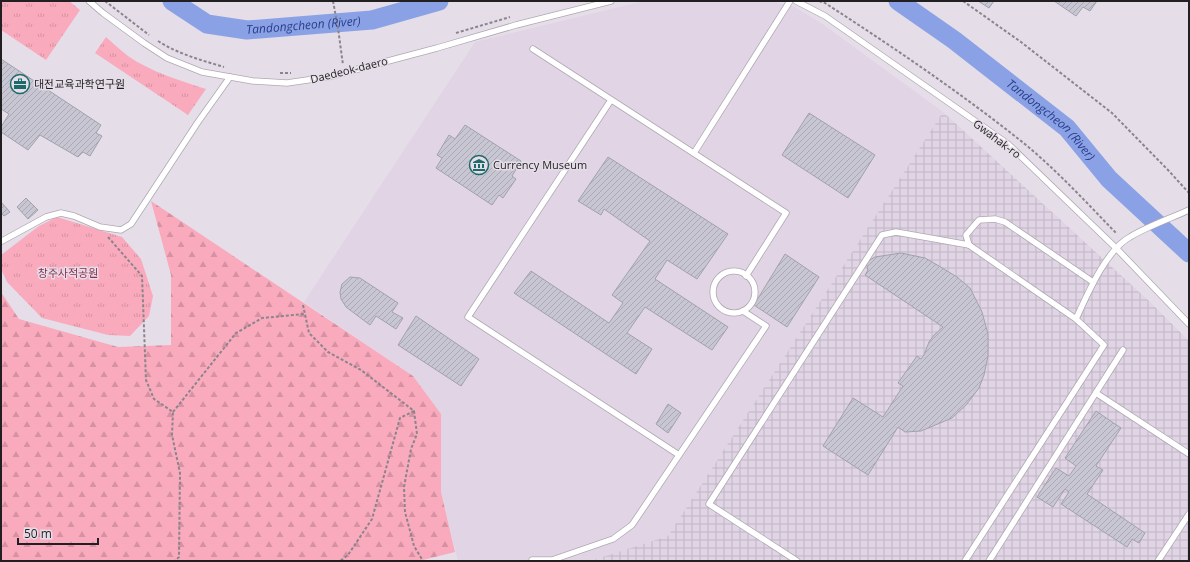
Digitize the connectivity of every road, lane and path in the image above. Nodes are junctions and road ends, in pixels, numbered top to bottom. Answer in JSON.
{"nodes":[{"id":1,"x":89,"y":1,"type":"edge"},
{"id":2,"x":105,"y":1,"type":"edge"},
{"id":3,"x":333,"y":1,"type":"edge"},
{"id":4,"x":611,"y":1,"type":"edge"},
{"id":5,"x":790,"y":1,"type":"edge"},
{"id":6,"x":796,"y":1,"type":"edge"},
{"id":7,"x":963,"y":1,"type":"edge"},
{"id":8,"x":515,"y":16,"type":"dead end"},
{"id":9,"x":450,"y":35,"type":"dead end"},
{"id":10,"x":151,"y":37,"type":"dead end"},
{"id":11,"x":157,"y":41,"type":"dead end"},
{"id":12,"x":533,"y":49,"type":"dead end"},
{"id":13,"x":229,"y":68,"type":"dead end"},
{"id":14,"x":298,"y":73,"type":"dead end"},
{"id":15,"x":344,"y":73,"type":"junction"},
{"id":16,"x":274,"y":74,"type":"dead end"},
{"id":17,"x":230,"y":77,"type":"junction"},
{"id":18,"x":612,"y":100,"type":"junction"},
{"id":19,"x":694,"y":153,"type":"junction"},
{"id":20,"x":1189,"y":193,"type":"edge"},
{"id":21,"x":1189,"y":210,"type":"edge"},
{"id":22,"x":106,"y":235,"type":"dead end"},
{"id":23,"x":2,"y":241,"type":"edge"},
{"id":24,"x":969,"y":246,"type":"junction"},
{"id":25,"x":1116,"y":248,"type":"junction"},
{"id":26,"x":746,"y":276,"type":"junction"},
{"id":27,"x":1093,"y":282,"type":"junction"},
{"id":28,"x":303,"y":305,"type":"dead end"},
{"id":29,"x":743,"y":311,"type":"junction"},
{"id":30,"x":305,"y":314,"type":"junction"},
{"id":31,"x":1076,"y":319,"type":"junction"},
{"id":32,"x":1189,"y":324,"type":"edge"},
{"id":33,"x":1123,"y":350,"type":"dead end"},
{"id":34,"x":1096,"y":393,"type":"junction"},
{"id":35,"x":414,"y":411,"type":"junction"},
{"id":36,"x":173,"y":412,"type":"junction"},
{"id":37,"x":1189,"y":454,"type":"edge"},
{"id":38,"x":679,"y":455,"type":"junction"},
{"id":39,"x":1189,"y":514,"type":"edge"},
{"id":40,"x":532,"y":560,"type":"dead end"},
{"id":41,"x":175,"y":561,"type":"edge"},
{"id":42,"x":340,"y":561,"type":"edge"},
{"id":43,"x":423,"y":561,"type":"edge"},
{"id":44,"x":798,"y":561,"type":"edge"},
{"id":45,"x":965,"y":561,"type":"edge"},
{"id":46,"x":989,"y":561,"type":"edge"},
{"id":47,"x":1158,"y":561,"type":"edge"}],
"edges":[{"from":1,"to":17,"type":"lane","name":"Daedeok-daero"},
{"from":2,"to":10,"type":"path"},
{"from":3,"to":15,"type":"path"},
{"from":4,"to":15,"type":"lane","name":"Daedeok-daero"},
{"from":5,"to":19,"type":"lane"},
{"from":6,"to":25,"type":"lane","name":"Gwahak-ro"},
{"from":7,"to":20,"type":"path"},
{"from":8,"to":9,"type":"path"},
{"from":11,"to":13,"type":"path"},
{"from":12,"to":18,"type":"lane"},
{"from":14,"to":16,"type":"path"},
{"from":15,"to":17,"type":"lane","name":"Daedeok-daero"},
{"from":17,"to":23,"type":"lane"},
{"from":18,"to":19,"type":"lane"},
{"from":18,"to":38,"type":"lane"},
{"from":19,"to":26,"type":"lane"},
{"from":21,"to":25,"type":"lane"},
{"from":22,"to":36,"type":"path"},
{"from":24,"to":27,"type":"lane"},
{"from":24,"to":31,"type":"lane"},
{"from":24,"to":44,"type":"lane"},
{"from":25,"to":27,"type":"lane"},
{"from":25,"to":32,"type":"lane","name":"Gwahak-ro"},
{"from":26,"to":29,"type":"lane"},
{"from":26,"to":29,"type":"lane"},
{"from":27,"to":31,"type":"lane"},
{"from":28,"to":30,"type":"path"},
{"from":29,"to":38,"type":"lane"},
{"from":30,"to":35,"type":"path"},
{"from":30,"to":36,"type":"path"},
{"from":31,"to":45,"type":"lane"},
{"from":33,"to":34,"type":"lane"},
{"from":34,"to":37,"type":"lane"},
{"from":34,"to":46,"type":"lane"},
{"from":35,"to":42,"type":"path"},
{"from":35,"to":43,"type":"path"},
{"from":36,"to":41,"type":"path"},
{"from":38,"to":40,"type":"lane"},
{"from":39,"to":47,"type":"lane"}]}
